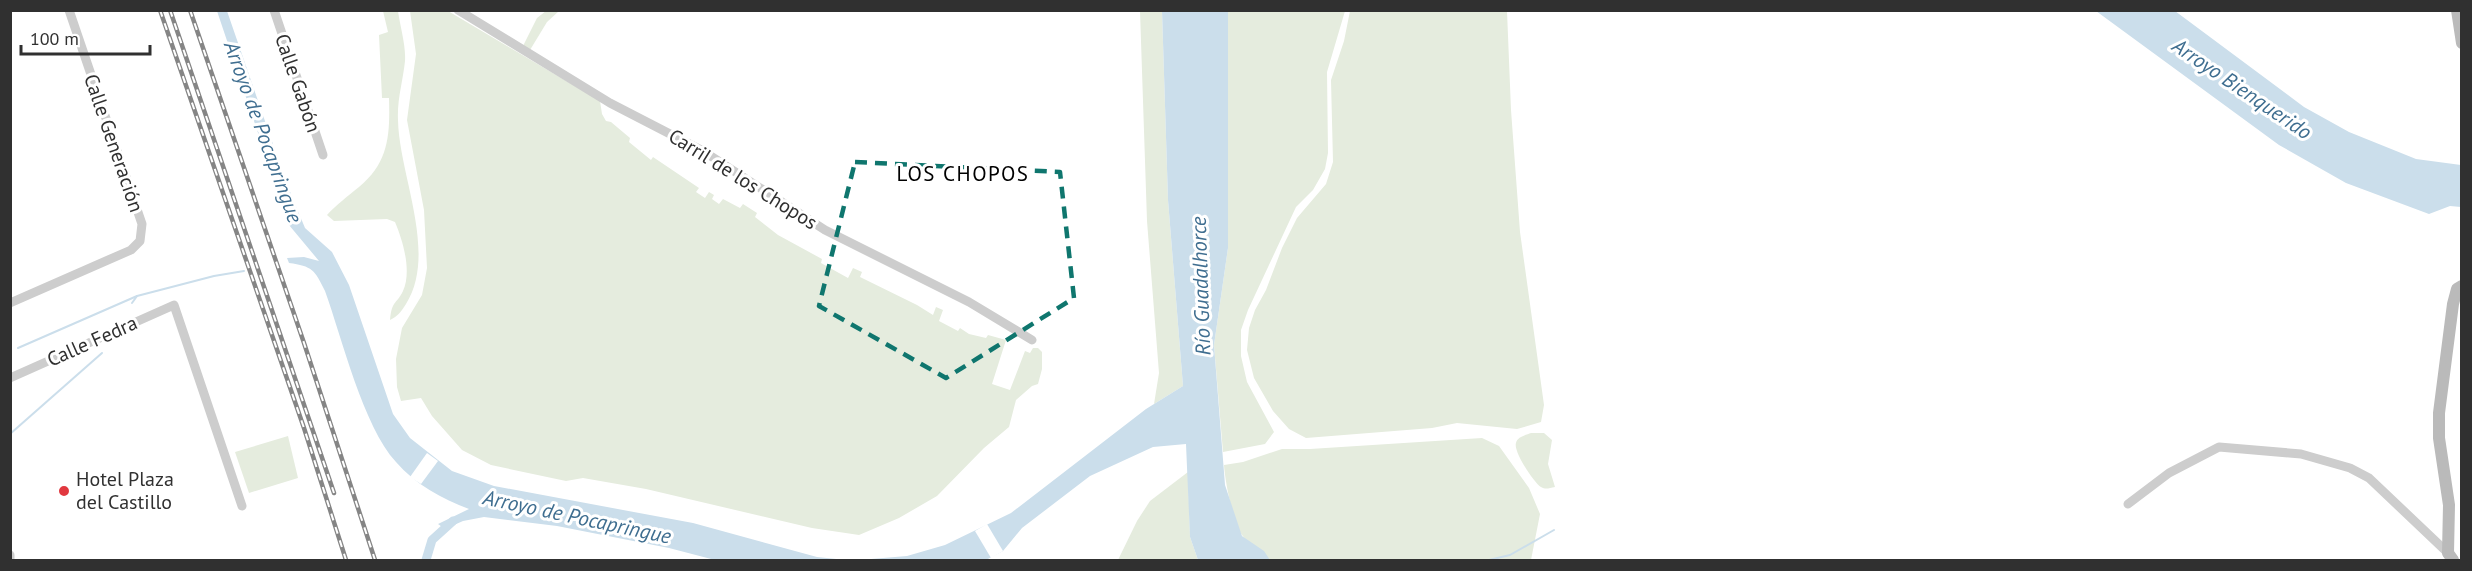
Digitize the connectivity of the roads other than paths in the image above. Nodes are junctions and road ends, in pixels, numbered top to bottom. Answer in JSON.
{"nodes":[{"id":1,"x":69,"y":10,"type":"edge"},
{"id":2,"x":274,"y":10,"type":"edge"},
{"id":3,"x":458,"y":10,"type":"edge"},
{"id":4,"x":2457,"y":10,"type":"edge"},
{"id":5,"x":2462,"y":43,"type":"edge"},
{"id":6,"x":323,"y":155,"type":"dead end"},
{"id":7,"x":2462,"y":286,"type":"edge"},
{"id":8,"x":10,"y":303,"type":"edge"},
{"id":9,"x":1032,"y":340,"type":"dead end"},
{"id":10,"x":10,"y":378,"type":"edge"},
{"id":11,"x":2128,"y":504,"type":"dead end"},
{"id":12,"x":242,"y":506,"type":"dead end"},
{"id":13,"x":10,"y":555,"type":"edge"},
{"id":14,"x":2450,"y":557,"type":"edge"},
{"id":15,"x":10,"y":560,"type":"edge"}],
"edges":[{"from":1,"to":8,"type":"street","name":"Calle Generación"},
{"from":2,"to":6,"type":"street","name":"Calle Gabón"},
{"from":3,"to":9,"type":"street","name":"Carril de los Chopos"},
{"from":4,"to":5,"type":"street"},
{"from":7,"to":14,"type":"street"},
{"from":10,"to":12,"type":"street","name":"Calle Fedra"},
{"from":11,"to":14,"type":"street"},
{"from":13,"to":15,"type":"street"}]}
